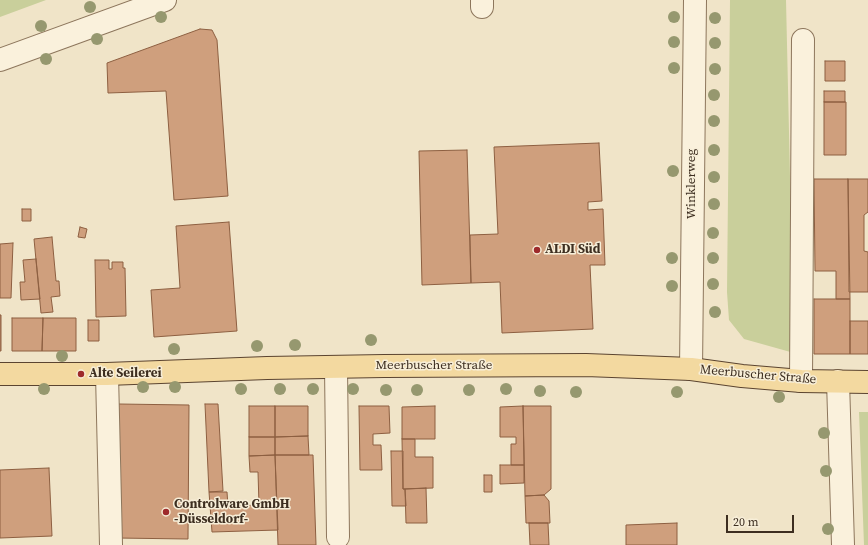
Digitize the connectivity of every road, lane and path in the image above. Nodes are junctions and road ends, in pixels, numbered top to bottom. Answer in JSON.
{"nodes":[{"id":1,"x":165,"y":0,"type":"edge"},
{"id":2,"x":696,"y":0,"type":"edge"},
{"id":3,"x":803,"y":40,"type":"dead end"},
{"id":4,"x":0,"y":60,"type":"edge"},
{"id":5,"x":336,"y":367,"type":"junction"},
{"id":6,"x":690,"y":369,"type":"junction"},
{"id":7,"x":0,"y":374,"type":"edge"},
{"id":8,"x":107,"y":374,"type":"junction"},
{"id":9,"x":801,"y":381,"type":"junction"},
{"id":10,"x":838,"y":381,"type":"junction"},
{"id":11,"x":868,"y":382,"type":"edge"},
{"id":12,"x":338,"y":537,"type":"dead end"},
{"id":13,"x":112,"y":545,"type":"edge"},
{"id":14,"x":843,"y":545,"type":"edge"}],
"edges":[{"from":1,"to":4,"type":"street"},
{"from":2,"to":6,"type":"street","name":"Winklerweg"},
{"from":3,"to":9,"type":"street"},
{"from":5,"to":6,"type":"main road","name":"Meerbuscher Straße"},
{"from":5,"to":8,"type":"main road","name":"Meerbuscher Straße"},
{"from":5,"to":12,"type":"street"},
{"from":6,"to":9,"type":"main road","name":"Meerbuscher Straße"},
{"from":7,"to":8,"type":"main road","name":"Meerbuscher Straße"},
{"from":8,"to":13,"type":"street"},
{"from":9,"to":10,"type":"main road","name":"Meerbuscher Straße"},
{"from":10,"to":11,"type":"main road","name":"Meerbuscher Straße"},
{"from":10,"to":14,"type":"street"}]}
